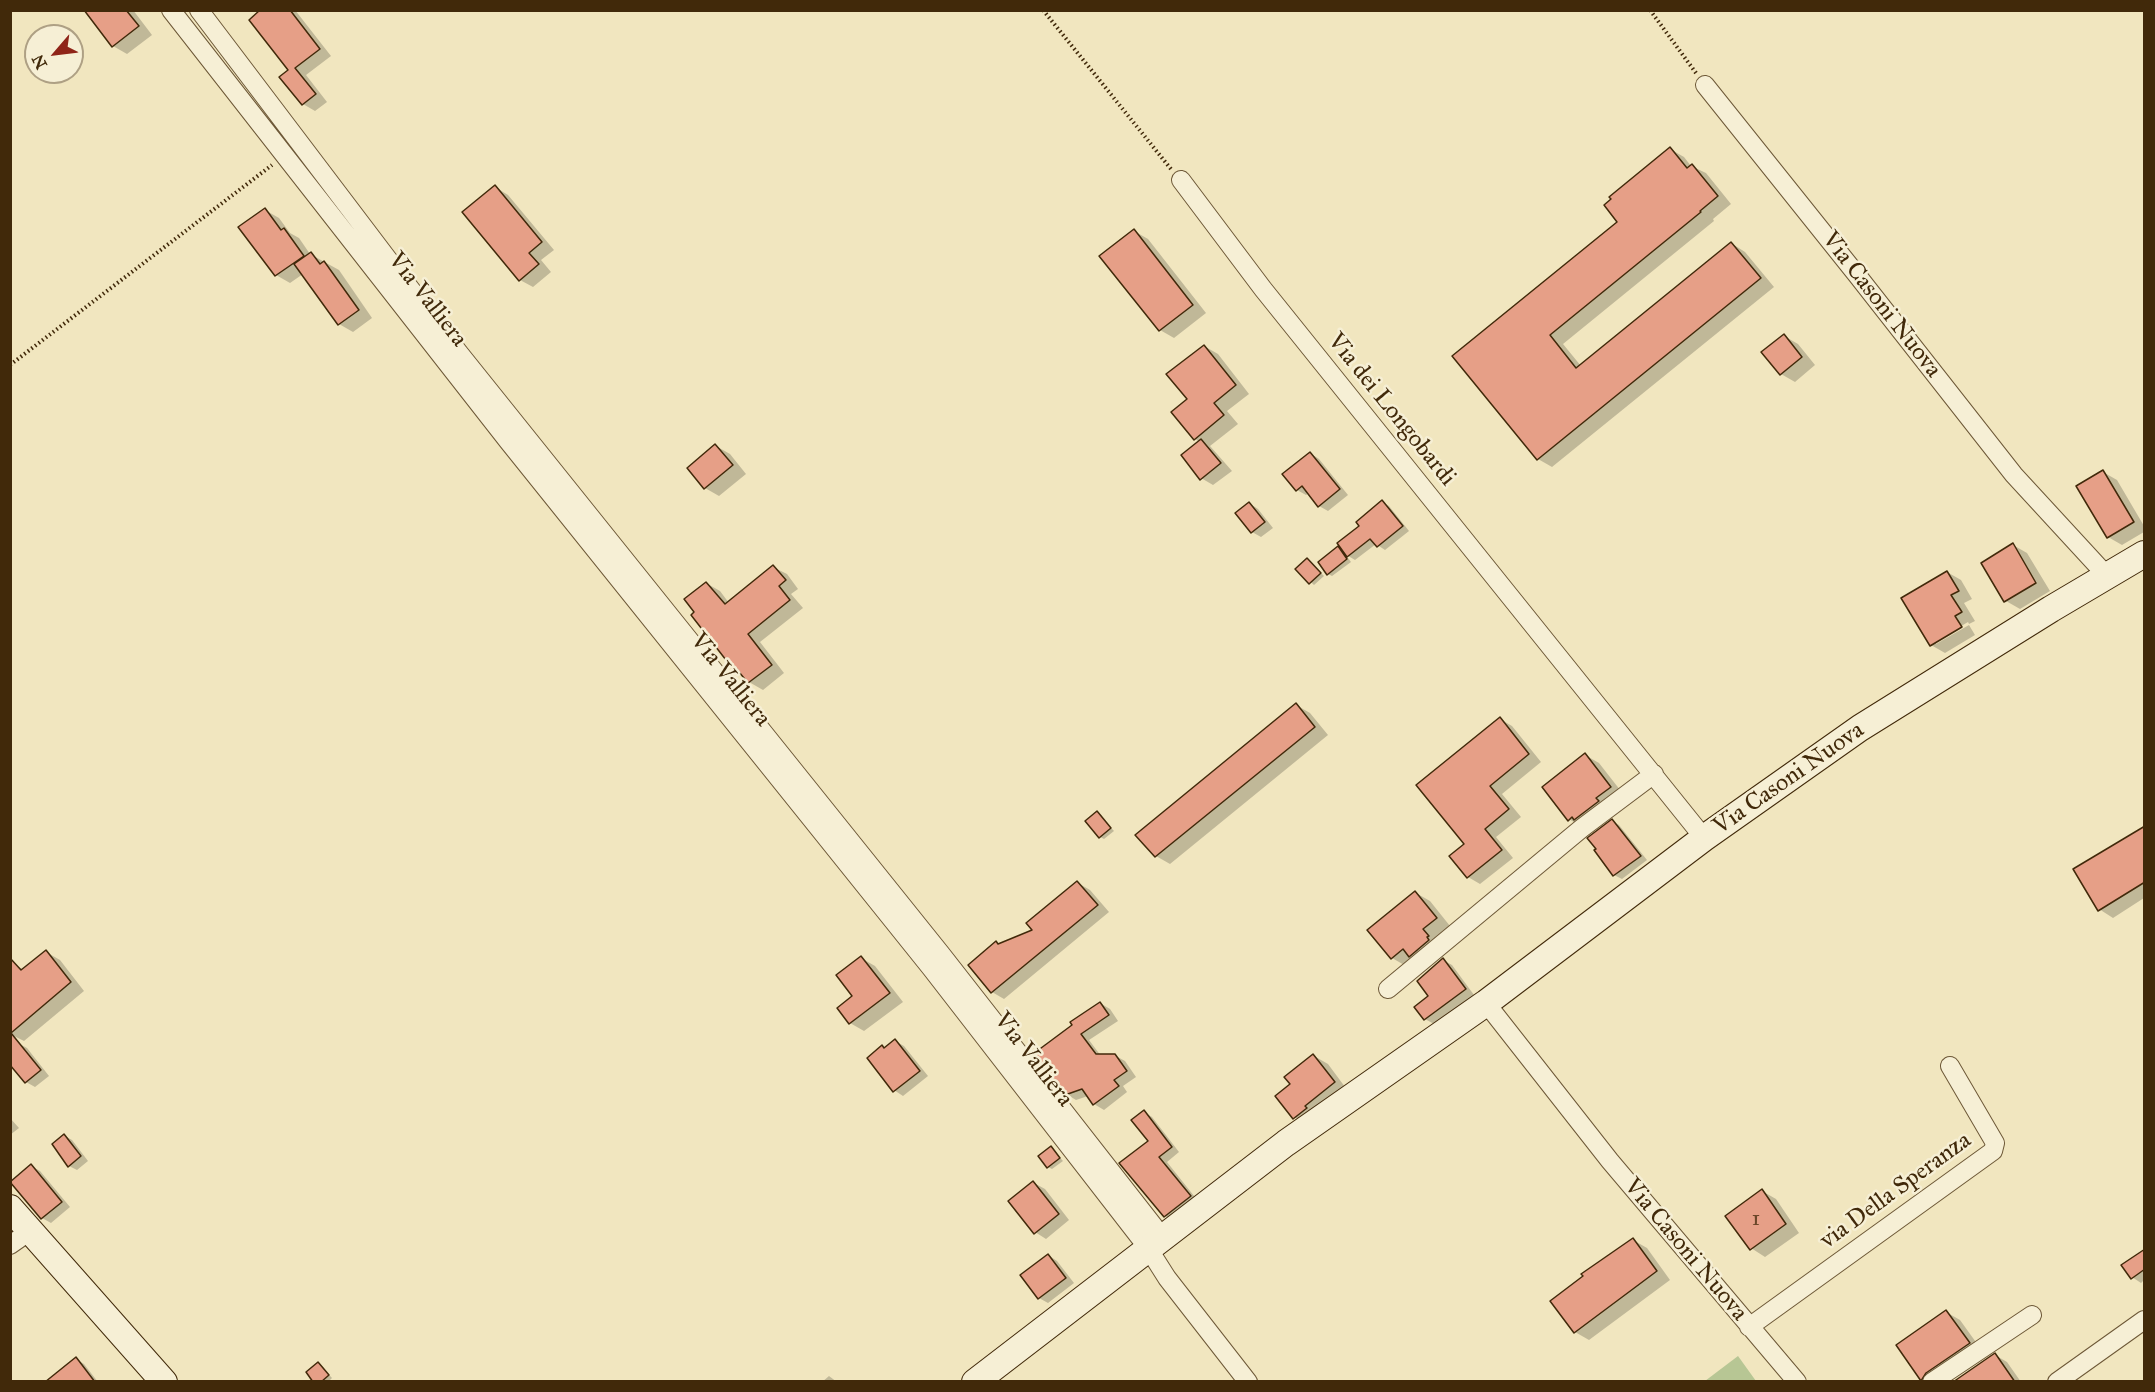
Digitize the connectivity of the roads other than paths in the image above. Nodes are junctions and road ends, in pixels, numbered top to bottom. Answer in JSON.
{"nodes":[{"id":1,"x":171,"y":10,"type":"edge"},
{"id":2,"x":199,"y":10,"type":"edge"},
{"id":3,"x":1705,"y":85,"type":"road end"},
{"id":4,"x":1181,"y":180,"type":"road end"},
{"id":5,"x":2145,"y":554,"type":"edge"},
{"id":6,"x":2107,"y":576,"type":"junction"},
{"id":7,"x":1654,"y":774,"type":"junction"},
{"id":8,"x":1704,"y":838,"type":"junction"},
{"id":9,"x":936,"y":961,"type":"junction"},
{"id":10,"x":1388,"y":988,"type":"dead end"},
{"id":11,"x":1486,"y":1003,"type":"junction"},
{"id":12,"x":1950,"y":1066,"type":"dead end"},
{"id":13,"x":10,"y":1208,"type":"edge"},
{"id":14,"x":20,"y":1238,"type":"edge"},
{"id":15,"x":1156,"y":1243,"type":"junction"},
{"id":16,"x":2032,"y":1315,"type":"dead end"},
{"id":17,"x":2145,"y":1320,"type":"edge"},
{"id":18,"x":1749,"y":1327,"type":"junction"},
{"id":19,"x":164,"y":1382,"type":"edge"},
{"id":20,"x":975,"y":1382,"type":"edge"},
{"id":21,"x":1248,"y":1382,"type":"edge"},
{"id":22,"x":1797,"y":1382,"type":"edge"},
{"id":23,"x":1932,"y":1382,"type":"edge"},
{"id":24,"x":2057,"y":1382,"type":"edge"}],
"edges":[{"from":1,"to":9,"type":"street","name":"Via Valliera"},
{"from":2,"to":9,"type":"street","name":"Via Valliera"},
{"from":3,"to":6,"type":"street","name":"Via Casoni Nuova"},
{"from":4,"to":7,"type":"street","name":"Via dei Longobardi"},
{"from":5,"to":6,"type":"main road","name":"Via Casoni Nuova"},
{"from":6,"to":8,"type":"main road","name":"Via Casoni Nuova"},
{"from":7,"to":8,"type":"street","name":"Via dei Longobardi"},
{"from":7,"to":10,"type":"street"},
{"from":8,"to":11,"type":"main road","name":"Via Casoni Nuova"},
{"from":9,"to":15,"type":"street","name":"Via Valliera"},
{"from":11,"to":15,"type":"main road","name":"Via Casoni Nuova"},
{"from":11,"to":18,"type":"street","name":"Via Casoni Nuova"},
{"from":12,"to":18,"type":"street","name":"via Della Speranza"},
{"from":13,"to":14,"type":"main road"},
{"from":14,"to":19,"type":"main road"},
{"from":15,"to":20,"type":"main road","name":"Via Casoni Nuova"},
{"from":15,"to":21,"type":"street","name":"Via Valliera"},
{"from":16,"to":23,"type":"street"},
{"from":17,"to":24,"type":"street"},
{"from":18,"to":22,"type":"street","name":"Via Casoni Nuova"}]}
